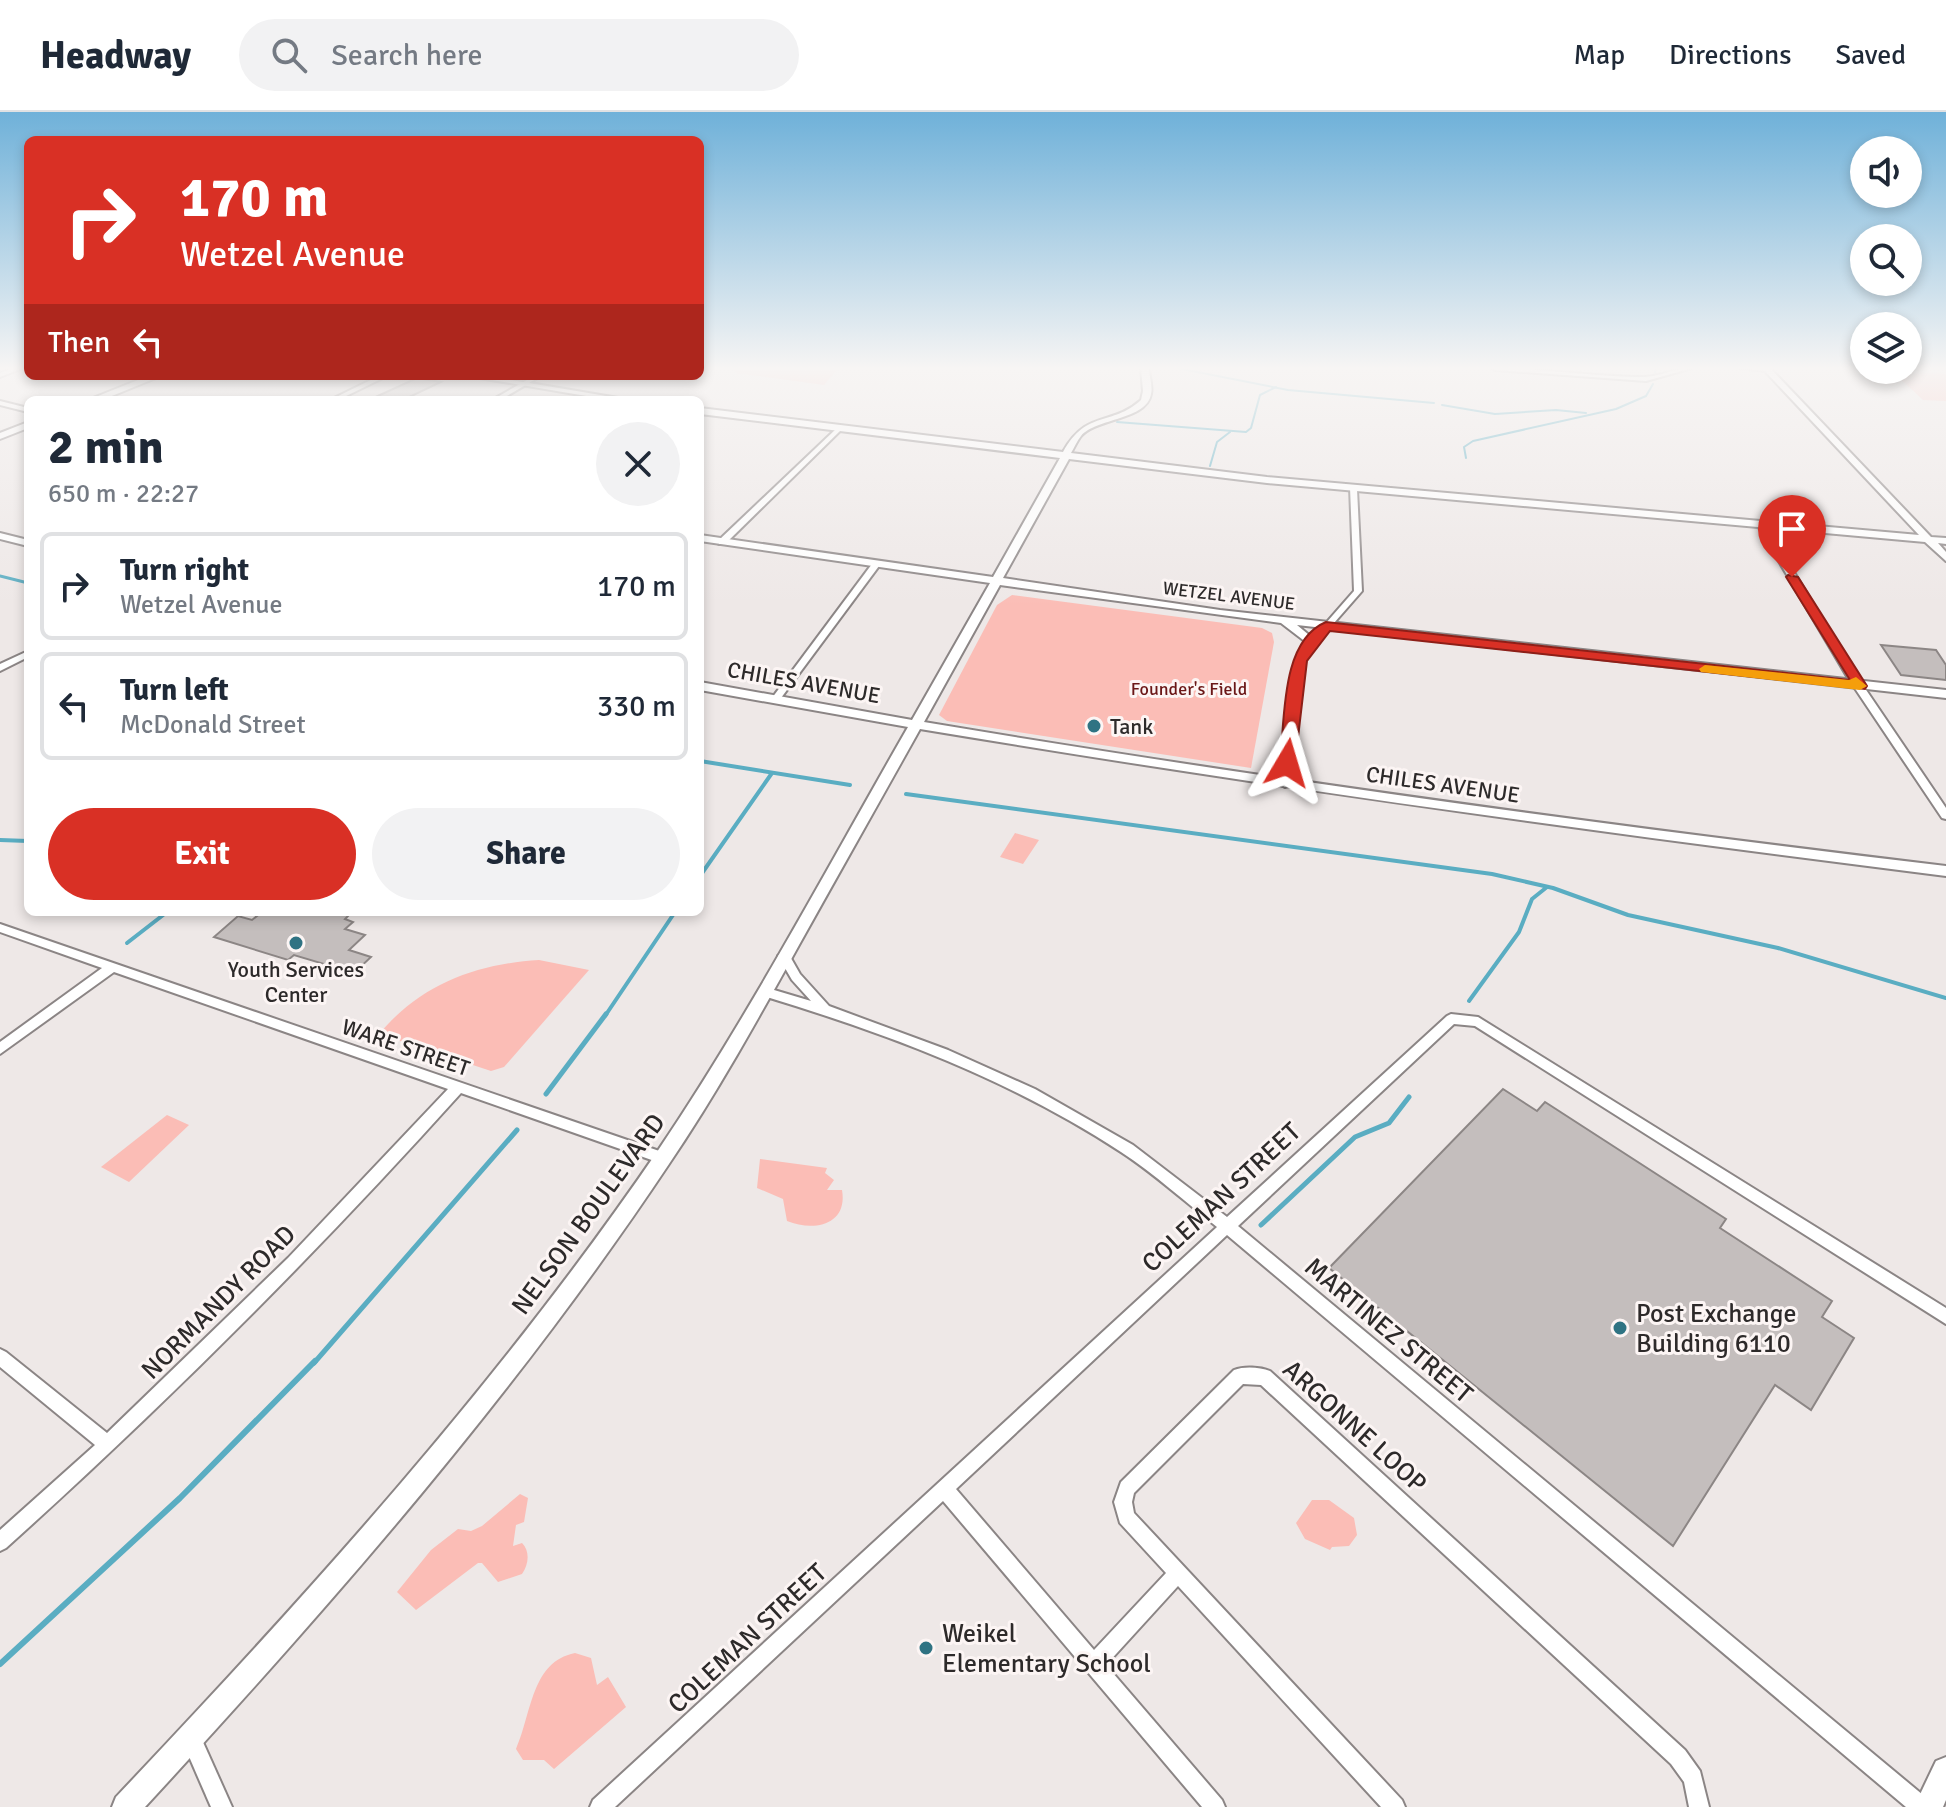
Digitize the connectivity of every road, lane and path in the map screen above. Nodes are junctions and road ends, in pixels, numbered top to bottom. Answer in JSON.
{"nodes":[{"id":1,"x":820,"y":447,"type":"edge"},
{"id":2,"x":977,"y":447,"type":"edge"},
{"id":3,"x":1073,"y":447,"type":"edge"},
{"id":4,"x":1841,"y":447,"type":"edge"},
{"id":5,"x":1066,"y":458,"type":"junction"},
{"id":6,"x":1353,"y":489,"type":"junction"},
{"id":7,"x":1762,"y":526,"type":"junction"},
{"id":8,"x":0,"y":536,"type":"edge"},
{"id":9,"x":704,"y":539,"type":"edge"},
{"id":10,"x":1930,"y":540,"type":"junction"},
{"id":11,"x":1946,"y":541,"type":"edge"},
{"id":12,"x":24,"y":542,"type":"edge"},
{"id":13,"x":722,"y":542,"type":"junction"},
{"id":14,"x":1946,"y":558,"type":"edge"},
{"id":15,"x":875,"y":566,"type":"junction"},
{"id":16,"x":995,"y":583,"type":"junction"},
{"id":17,"x":1282,"y":621,"type":"junction"},
{"id":18,"x":1326,"y":626,"type":"junction"},
{"id":19,"x":1311,"y":642,"type":"junction"},
{"id":20,"x":24,"y":656,"type":"edge"},
{"id":21,"x":0,"y":668,"type":"edge"},
{"id":22,"x":1860,"y":686,"type":"junction"},
{"id":23,"x":704,"y":687,"type":"edge"},
{"id":24,"x":1946,"y":694,"type":"edge"},
{"id":25,"x":775,"y":700,"type":"junction"},
{"id":26,"x":915,"y":725,"type":"junction"},
{"id":27,"x":1285,"y":784,"type":"junction"},
{"id":28,"x":1946,"y":816,"type":"edge"},
{"id":29,"x":1946,"y":871,"type":"edge"},
{"id":30,"x":0,"y":928,"type":"edge"},
{"id":31,"x":784,"y":956,"type":"junction"},
{"id":32,"x":112,"y":967,"type":"junction"},
{"id":33,"x":764,"y":992,"type":"junction"},
{"id":34,"x":825,"y":1008,"type":"junction"},
{"id":35,"x":0,"y":1049,"type":"edge"},
{"id":36,"x":459,"y":1086,"type":"junction"},
{"id":37,"x":663,"y":1158,"type":"junction"},
{"id":38,"x":1226,"y":1225,"type":"junction"},
{"id":39,"x":1946,"y":1317,"type":"edge"},
{"id":40,"x":0,"y":1357,"type":"edge"},
{"id":41,"x":107,"y":1444,"type":"junction"},
{"id":42,"x":944,"y":1489,"type":"junction"},
{"id":43,"x":0,"y":1542,"type":"edge"},
{"id":44,"x":1177,"y":1574,"type":"junction"},
{"id":45,"x":1094,"y":1664,"type":"junction"},
{"id":46,"x":191,"y":1738,"type":"junction"},
{"id":47,"x":1946,"y":1771,"type":"edge"},
{"id":48,"x":126,"y":1807,"type":"edge"},
{"id":49,"x":222,"y":1807,"type":"edge"},
{"id":50,"x":600,"y":1807,"type":"edge"},
{"id":51,"x":1215,"y":1807,"type":"edge"},
{"id":52,"x":1395,"y":1807,"type":"edge"},
{"id":53,"x":1699,"y":1807,"type":"edge"},
{"id":54,"x":1922,"y":1807,"type":"edge"},
{"id":55,"x":1928,"y":1807,"type":"edge"}],
"edges":[{"from":1,"to":13,"type":"street"},
{"from":2,"to":5,"type":"street"},
{"from":3,"to":5,"type":"street"},
{"from":4,"to":10,"type":"street"},
{"from":5,"to":6,"type":"street"},
{"from":5,"to":16,"type":"street","name":"NELSON BOULEVARD"},
{"from":6,"to":7,"type":"street"},
{"from":6,"to":18,"type":"street"},
{"from":7,"to":10,"type":"street"},
{"from":7,"to":22,"type":"street"},
{"from":8,"to":12,"type":"street"},
{"from":9,"to":13,"type":"street","name":"WETZEL AVENUE"},
{"from":10,"to":11,"type":"street"},
{"from":10,"to":14,"type":"street"},
{"from":13,"to":15,"type":"street","name":"WETZEL AVENUE"},
{"from":15,"to":16,"type":"street","name":"WETZEL AVENUE"},
{"from":15,"to":25,"type":"street"},
{"from":16,"to":17,"type":"street","name":"WETZEL AVENUE"},
{"from":16,"to":26,"type":"street","name":"NELSON BOULEVARD"},
{"from":17,"to":18,"type":"street","name":"WETZEL AVENUE"},
{"from":17,"to":19,"type":"street"},
{"from":18,"to":19,"type":"street"},
{"from":18,"to":22,"type":"street","name":"WETZEL AVENUE"},
{"from":19,"to":27,"type":"street"},
{"from":20,"to":21,"type":"street"},
{"from":22,"to":24,"type":"street","name":"WETZEL AVENUE"},
{"from":22,"to":28,"type":"street"},
{"from":23,"to":25,"type":"street","name":"CHILES AVENUE"},
{"from":25,"to":26,"type":"street","name":"CHILES AVENUE"},
{"from":26,"to":27,"type":"street","name":"CHILES AVENUE"},
{"from":26,"to":31,"type":"street","name":"NELSON BOULEVARD"},
{"from":27,"to":29,"type":"street","name":"CHILES AVENUE"},
{"from":30,"to":32,"type":"street","name":"WARE STREET"},
{"from":31,"to":33,"type":"street","name":"NELSON BOULEVARD"},
{"from":31,"to":34,"type":"street"},
{"from":32,"to":35,"type":"street"},
{"from":32,"to":36,"type":"street","name":"WARE STREET"},
{"from":33,"to":34,"type":"street","name":"MARTINEZ STREET"},
{"from":33,"to":37,"type":"street","name":"NELSON BOULEVARD"},
{"from":34,"to":38,"type":"street","name":"MARTINEZ STREET"},
{"from":36,"to":37,"type":"street","name":"WARE STREET"},
{"from":36,"to":41,"type":"street","name":"NORMANDY ROAD"},
{"from":37,"to":46,"type":"street","name":"NELSON BOULEVARD"},
{"from":38,"to":39,"type":"street","name":"COLEMAN STREET"},
{"from":38,"to":42,"type":"street","name":"COLEMAN STREET"},
{"from":38,"to":54,"type":"street","name":"MARTINEZ STREET"},
{"from":40,"to":41,"type":"street"},
{"from":41,"to":43,"type":"street","name":"NORMANDY ROAD"},
{"from":42,"to":45,"type":"street"},
{"from":42,"to":50,"type":"street","name":"COLEMAN STREET"},
{"from":44,"to":45,"type":"street"},
{"from":44,"to":52,"type":"street","name":"ARGONNE LOOP"},
{"from":44,"to":53,"type":"street","name":"ARGONNE LOOP"},
{"from":45,"to":51,"type":"street"},
{"from":46,"to":48,"type":"street","name":"NELSON BOULEVARD"},
{"from":46,"to":49,"type":"street"},
{"from":47,"to":55,"type":"street"}]}
